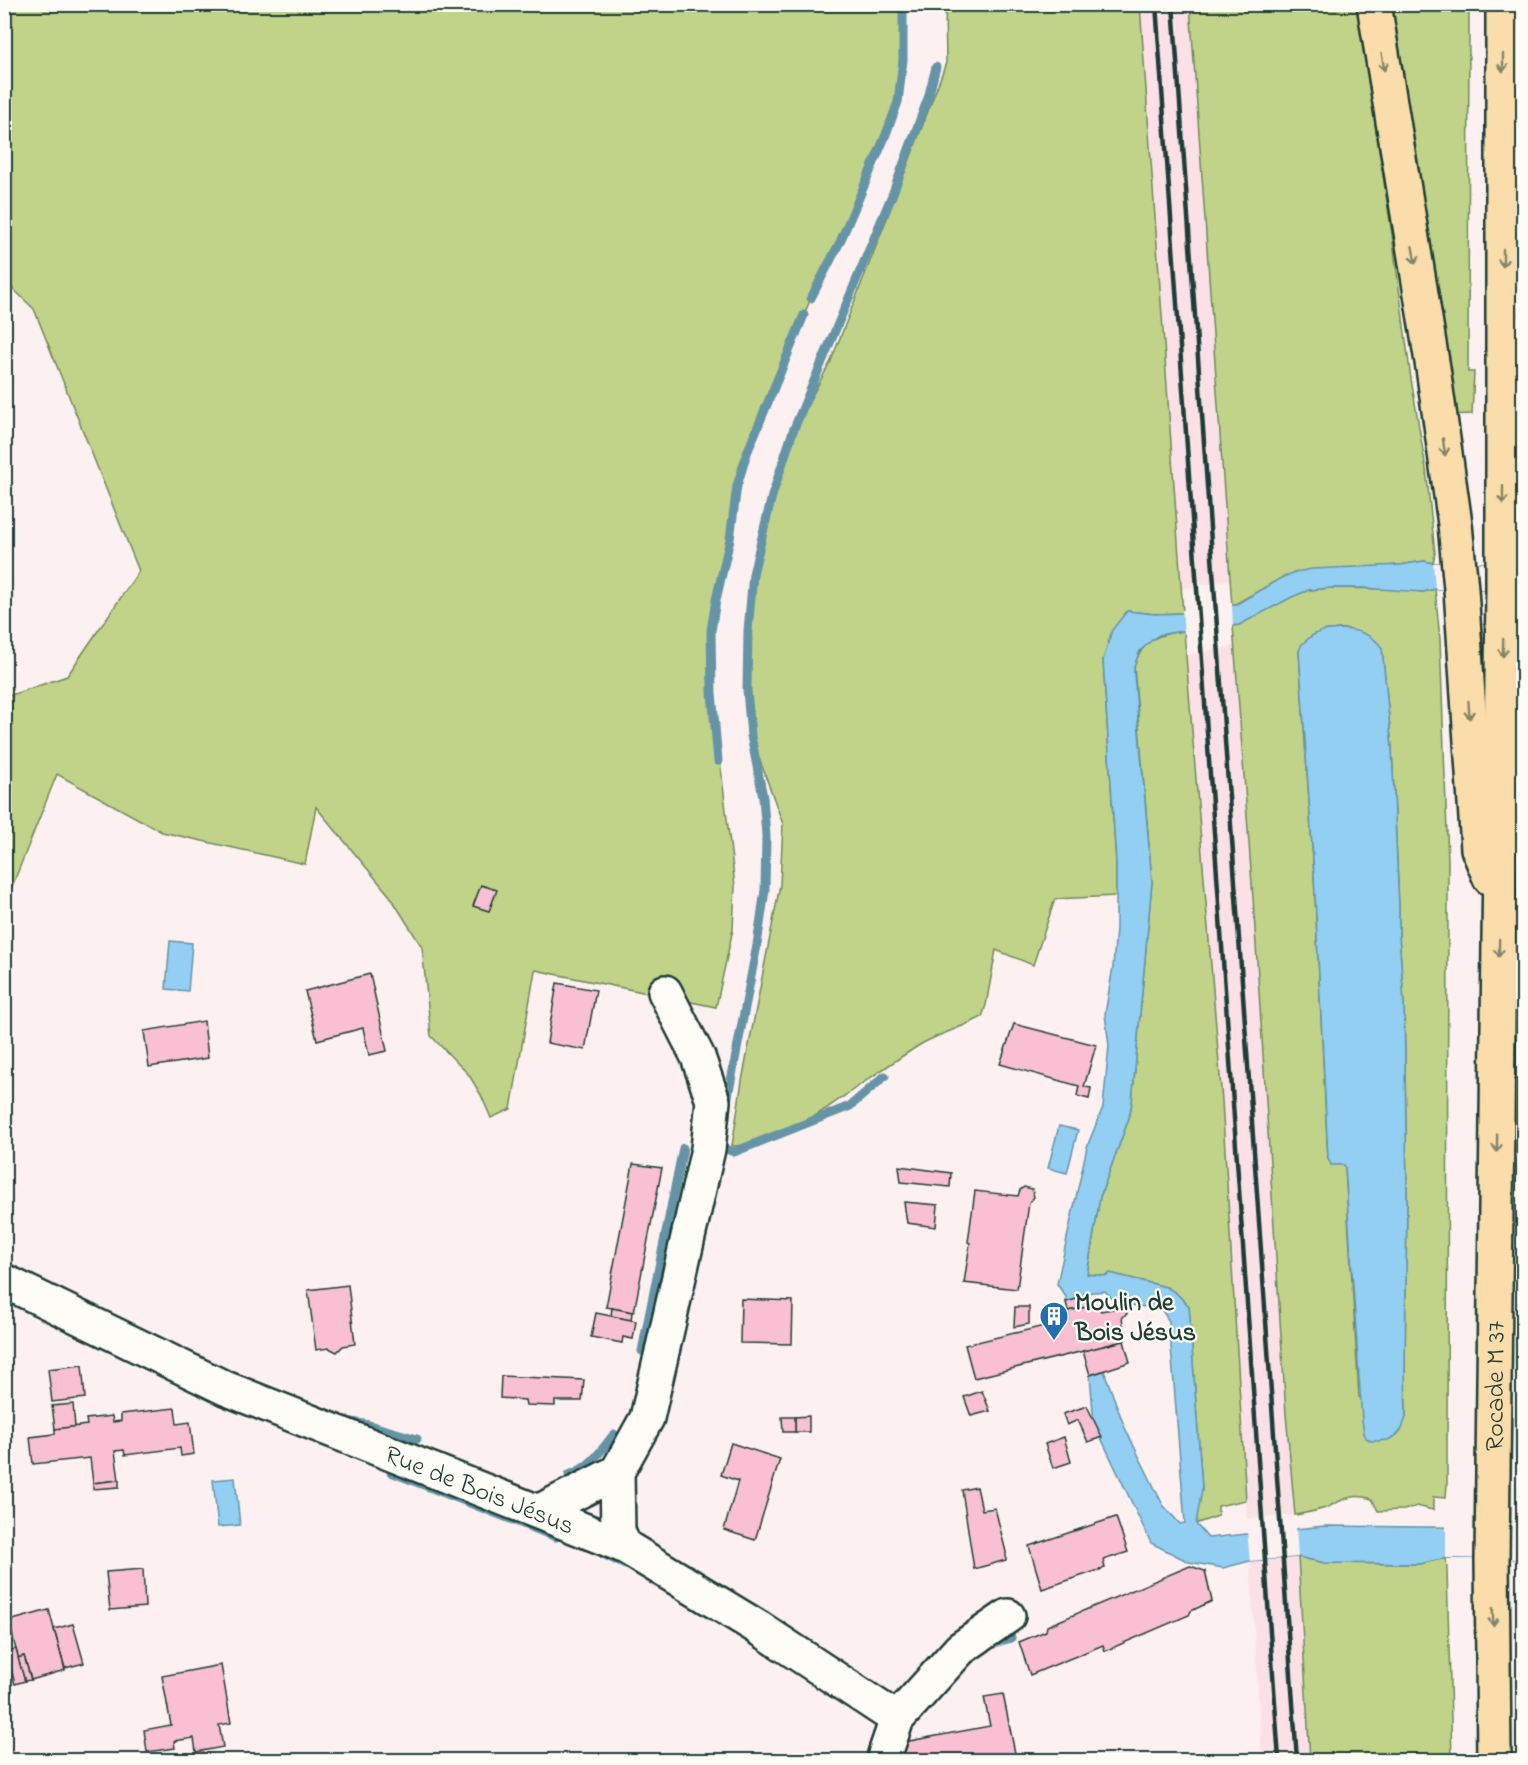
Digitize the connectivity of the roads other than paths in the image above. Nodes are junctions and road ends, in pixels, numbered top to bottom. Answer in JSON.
{"nodes":[{"id":1,"x":1374,"y":4,"type":"edge"},
{"id":2,"x":1503,"y":4,"type":"edge"},
{"id":3,"x":1500,"y":902,"type":"junction"},
{"id":4,"x":665,"y":992,"type":"dead end"},
{"id":5,"x":4,"y":1281,"type":"edge"},
{"id":6,"x":617,"y":1472,"type":"junction"},
{"id":7,"x":540,"y":1511,"type":"junction"},
{"id":8,"x":624,"y":1546,"type":"junction"},
{"id":9,"x":1008,"y":1616,"type":"dead end"},
{"id":10,"x":897,"y":1719,"type":"junction"},
{"id":11,"x":886,"y":1761,"type":"edge"},
{"id":12,"x":1494,"y":1761,"type":"edge"}],
"edges":[{"from":1,"to":3,"type":"highway","one_way":true},
{"from":2,"to":3,"type":"highway","name":"Rocade M 37","one_way":true},
{"from":3,"to":12,"type":"highway","name":"Rocade M 37","one_way":true},
{"from":4,"to":6,"type":"street"},
{"from":5,"to":7,"type":"street","name":"Rue de Bois Jésus"},
{"from":6,"to":7,"type":"street"},
{"from":6,"to":8,"type":"street"},
{"from":7,"to":8,"type":"street","name":"Rue de Bois Jésus"},
{"from":8,"to":10,"type":"street","name":"Rue de Bois Jésus"},
{"from":9,"to":10,"type":"street"},
{"from":10,"to":11,"type":"street"}]}
